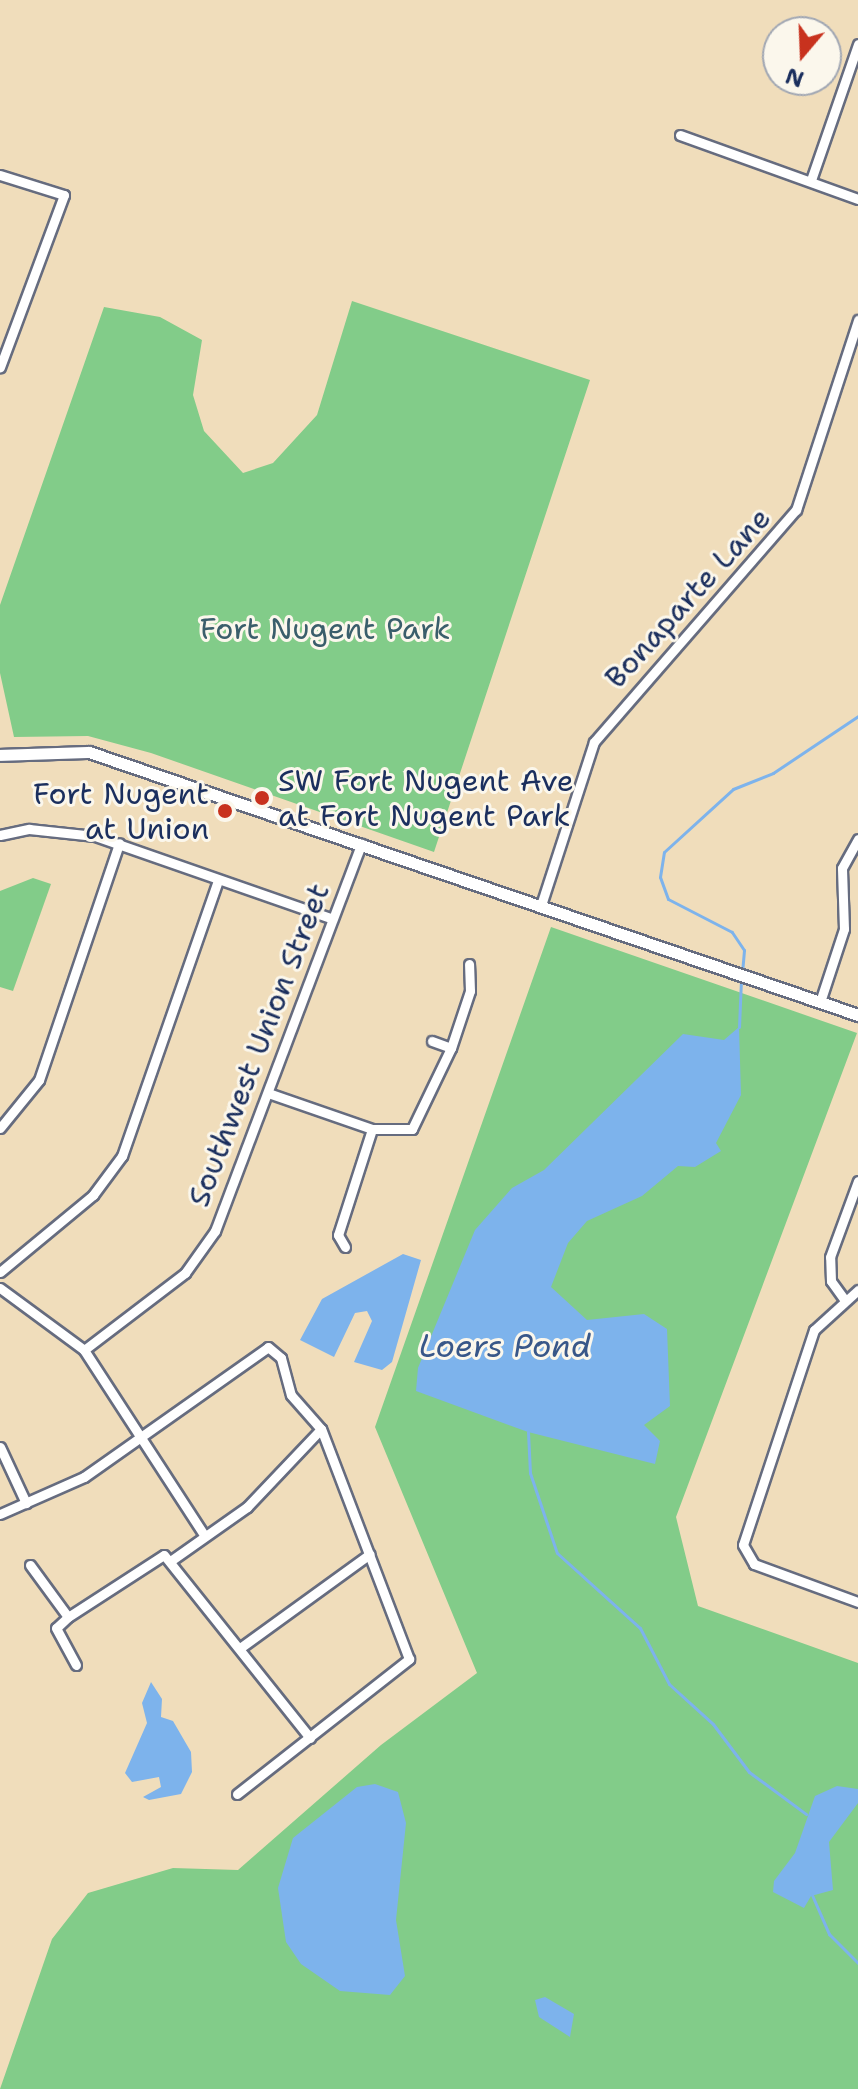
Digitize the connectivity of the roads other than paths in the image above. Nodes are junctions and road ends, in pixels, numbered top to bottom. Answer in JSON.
{"nodes":[{"id":1,"x":858,"y":44,"type":"edge"},
{"id":2,"x":680,"y":135,"type":"dead end"},
{"id":3,"x":0,"y":175,"type":"edge"},
{"id":4,"x":811,"y":180,"type":"junction"},
{"id":5,"x":858,"y":199,"type":"edge"},
{"id":6,"x":858,"y":320,"type":"edge"},
{"id":7,"x":0,"y":367,"type":"edge"},
{"id":8,"x":0,"y":755,"type":"edge"},
{"id":9,"x":0,"y":835,"type":"edge"},
{"id":10,"x":858,"y":839,"type":"edge"},
{"id":11,"x":119,"y":843,"type":"junction"},
{"id":12,"x":361,"y":844,"type":"junction"},
{"id":13,"x":218,"y":881,"type":"junction"},
{"id":14,"x":542,"y":902,"type":"junction"},
{"id":15,"x":331,"y":918,"type":"junction"},
{"id":16,"x":469,"y":964,"type":"dead end"},
{"id":17,"x":820,"y":1002,"type":"junction"},
{"id":18,"x":858,"y":1015,"type":"edge"},
{"id":19,"x":432,"y":1041,"type":"dead end"},
{"id":20,"x":451,"y":1048,"type":"junction"},
{"id":21,"x":271,"y":1094,"type":"junction"},
{"id":22,"x":0,"y":1128,"type":"edge"},
{"id":23,"x":372,"y":1129,"type":"junction"},
{"id":24,"x":858,"y":1181,"type":"edge"},
{"id":25,"x":345,"y":1247,"type":"dead end"},
{"id":26,"x":0,"y":1272,"type":"edge"},
{"id":27,"x":0,"y":1288,"type":"edge"},
{"id":28,"x":858,"y":1290,"type":"edge"},
{"id":29,"x":844,"y":1299,"type":"junction"},
{"id":30,"x":84,"y":1350,"type":"junction"},
{"id":31,"x":321,"y":1429,"type":"junction"},
{"id":32,"x":140,"y":1438,"type":"junction"},
{"id":33,"x":0,"y":1447,"type":"edge"},
{"id":34,"x":26,"y":1503,"type":"junction"},
{"id":35,"x":0,"y":1514,"type":"edge"},
{"id":36,"x":204,"y":1535,"type":"junction"},
{"id":37,"x":370,"y":1554,"type":"junction"},
{"id":38,"x":172,"y":1560,"type":"junction"},
{"id":39,"x":30,"y":1565,"type":"dead end"},
{"id":40,"x":858,"y":1602,"type":"edge"},
{"id":41,"x":68,"y":1617,"type":"junction"},
{"id":42,"x":240,"y":1648,"type":"junction"},
{"id":43,"x":76,"y":1665,"type":"dead end"},
{"id":44,"x":310,"y":1738,"type":"junction"},
{"id":45,"x":237,"y":1794,"type":"dead end"}],
"edges":[{"from":1,"to":4,"type":"street"},
{"from":2,"to":4,"type":"street"},
{"from":3,"to":7,"type":"street"},
{"from":4,"to":5,"type":"street"},
{"from":6,"to":14,"type":"street","name":"Bonaparte Lane"},
{"from":8,"to":12,"type":"street"},
{"from":9,"to":11,"type":"street"},
{"from":10,"to":17,"type":"street"},
{"from":11,"to":13,"type":"street"},
{"from":11,"to":22,"type":"street"},
{"from":12,"to":14,"type":"street"},
{"from":12,"to":15,"type":"street","name":"Southwest Union Street"},
{"from":13,"to":15,"type":"street"},
{"from":13,"to":26,"type":"street"},
{"from":14,"to":17,"type":"street"},
{"from":15,"to":21,"type":"street","name":"Southwest Union Street"},
{"from":16,"to":20,"type":"street"},
{"from":17,"to":18,"type":"street"},
{"from":19,"to":20,"type":"street"},
{"from":20,"to":23,"type":"street"},
{"from":21,"to":23,"type":"street"},
{"from":21,"to":30,"type":"street","name":"Southwest Union Street"},
{"from":23,"to":25,"type":"street"},
{"from":24,"to":29,"type":"street"},
{"from":27,"to":30,"type":"street"},
{"from":28,"to":29,"type":"street"},
{"from":29,"to":40,"type":"street"},
{"from":30,"to":32,"type":"street"},
{"from":31,"to":32,"type":"street"},
{"from":31,"to":36,"type":"street"},
{"from":31,"to":37,"type":"street"},
{"from":32,"to":34,"type":"street"},
{"from":32,"to":36,"type":"street"},
{"from":33,"to":34,"type":"street"},
{"from":34,"to":35,"type":"street"},
{"from":36,"to":38,"type":"street"},
{"from":37,"to":42,"type":"street"},
{"from":37,"to":44,"type":"street"},
{"from":38,"to":41,"type":"street"},
{"from":38,"to":42,"type":"street"},
{"from":39,"to":41,"type":"street"},
{"from":41,"to":43,"type":"street"},
{"from":42,"to":44,"type":"street"},
{"from":44,"to":45,"type":"street"}]}
